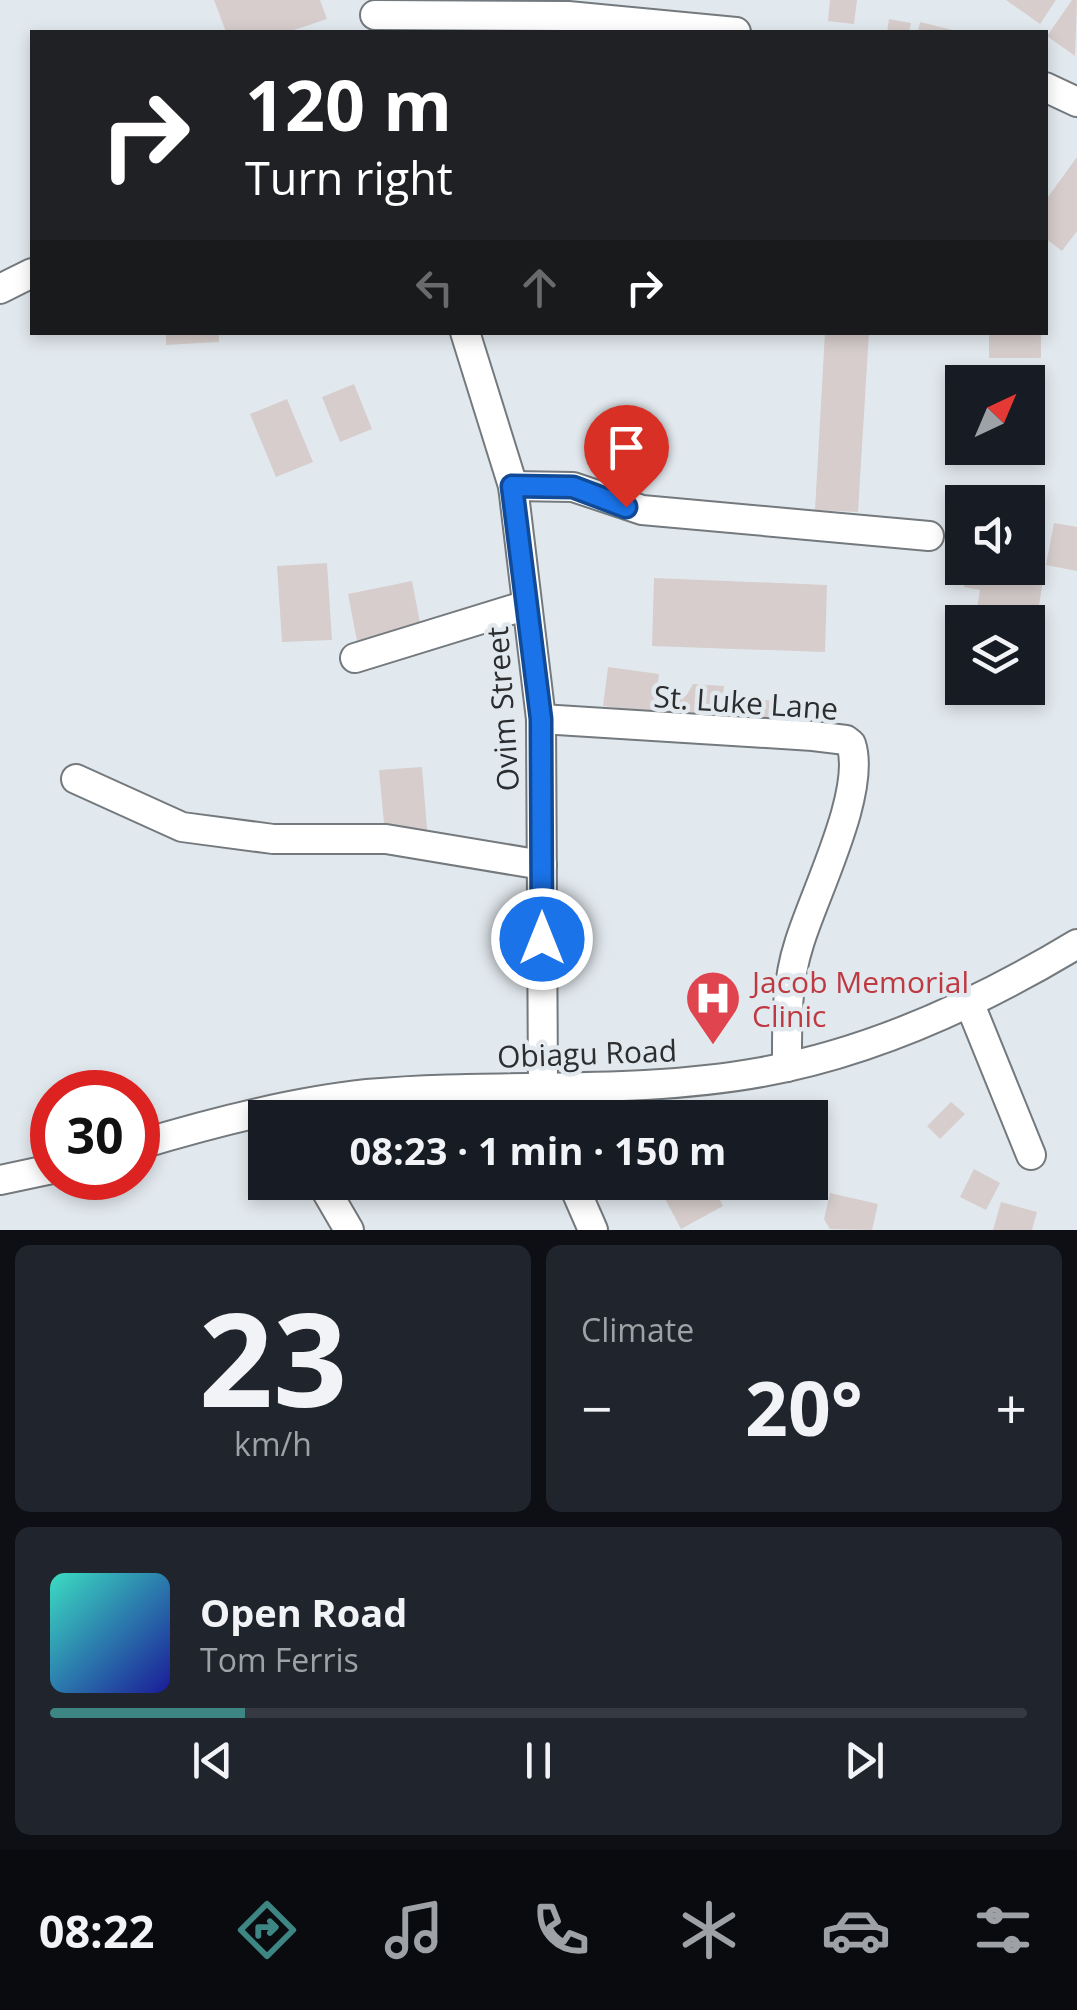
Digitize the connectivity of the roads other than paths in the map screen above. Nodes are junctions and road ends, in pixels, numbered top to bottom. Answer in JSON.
{"nodes":[{"id":1,"x":375,"y":16,"type":"edge"},
{"id":2,"x":715,"y":30,"type":"edge"},
{"id":3,"x":1048,"y":88,"type":"edge"},
{"id":4,"x":1077,"y":102,"type":"edge"},
{"id":5,"x":30,"y":273,"type":"edge"},
{"id":6,"x":0,"y":289,"type":"edge"},
{"id":7,"x":466,"y":335,"type":"edge"},
{"id":8,"x":512,"y":486,"type":"junction"},
{"id":9,"x":929,"y":536,"type":"dead end"},
{"id":10,"x":526,"y":606,"type":"junction"},
{"id":11,"x":354,"y":658,"type":"dead end"},
{"id":12,"x":541,"y":719,"type":"junction"},
{"id":13,"x":76,"y":779,"type":"dead end"},
{"id":14,"x":542,"y":864,"type":"junction"},
{"id":15,"x":1077,"y":944,"type":"edge"},
{"id":16,"x":969,"y":1002,"type":"junction"},
{"id":17,"x":787,"y":1067,"type":"junction"},
{"id":18,"x":543,"y":1089,"type":"junction"},
{"id":19,"x":341,"y":1100,"type":"edge"},
{"id":20,"x":546,"y":1100,"type":"edge"},
{"id":21,"x":248,"y":1121,"type":"edge"},
{"id":22,"x":160,"y":1140,"type":"edge"},
{"id":23,"x":1031,"y":1155,"type":"dead end"},
{"id":24,"x":30,"y":1174,"type":"edge"},
{"id":25,"x":0,"y":1180,"type":"edge"},
{"id":26,"x":332,"y":1200,"type":"edge"},
{"id":27,"x":580,"y":1200,"type":"edge"},
{"id":28,"x":350,"y":1230,"type":"edge"},
{"id":29,"x":593,"y":1230,"type":"edge"}],
"edges":[{"from":1,"to":2,"type":"street"},
{"from":3,"to":4,"type":"street"},
{"from":5,"to":6,"type":"street"},
{"from":7,"to":8,"type":"street","name":"Ovim Street"},
{"from":8,"to":9,"type":"street"},
{"from":8,"to":10,"type":"street","name":"Ovim Street"},
{"from":10,"to":11,"type":"street"},
{"from":10,"to":12,"type":"street","name":"Ovim Street"},
{"from":12,"to":14,"type":"street","name":"Ovim Street"},
{"from":12,"to":17,"type":"street","name":"St. Luke Lane"},
{"from":13,"to":14,"type":"street"},
{"from":14,"to":18,"type":"street","name":"Ovim Street"},
{"from":15,"to":16,"type":"street","name":"Obiagu Road"},
{"from":16,"to":17,"type":"street","name":"Obiagu Road"},
{"from":16,"to":23,"type":"street"},
{"from":17,"to":18,"type":"street","name":"Obiagu Road"},
{"from":18,"to":19,"type":"street","name":"Obiagu Road"},
{"from":18,"to":20,"type":"street","name":"Ovim Street"},
{"from":21,"to":22,"type":"street","name":"Obiagu Road"},
{"from":24,"to":25,"type":"street"},
{"from":26,"to":28,"type":"street"},
{"from":27,"to":29,"type":"street"}]}
